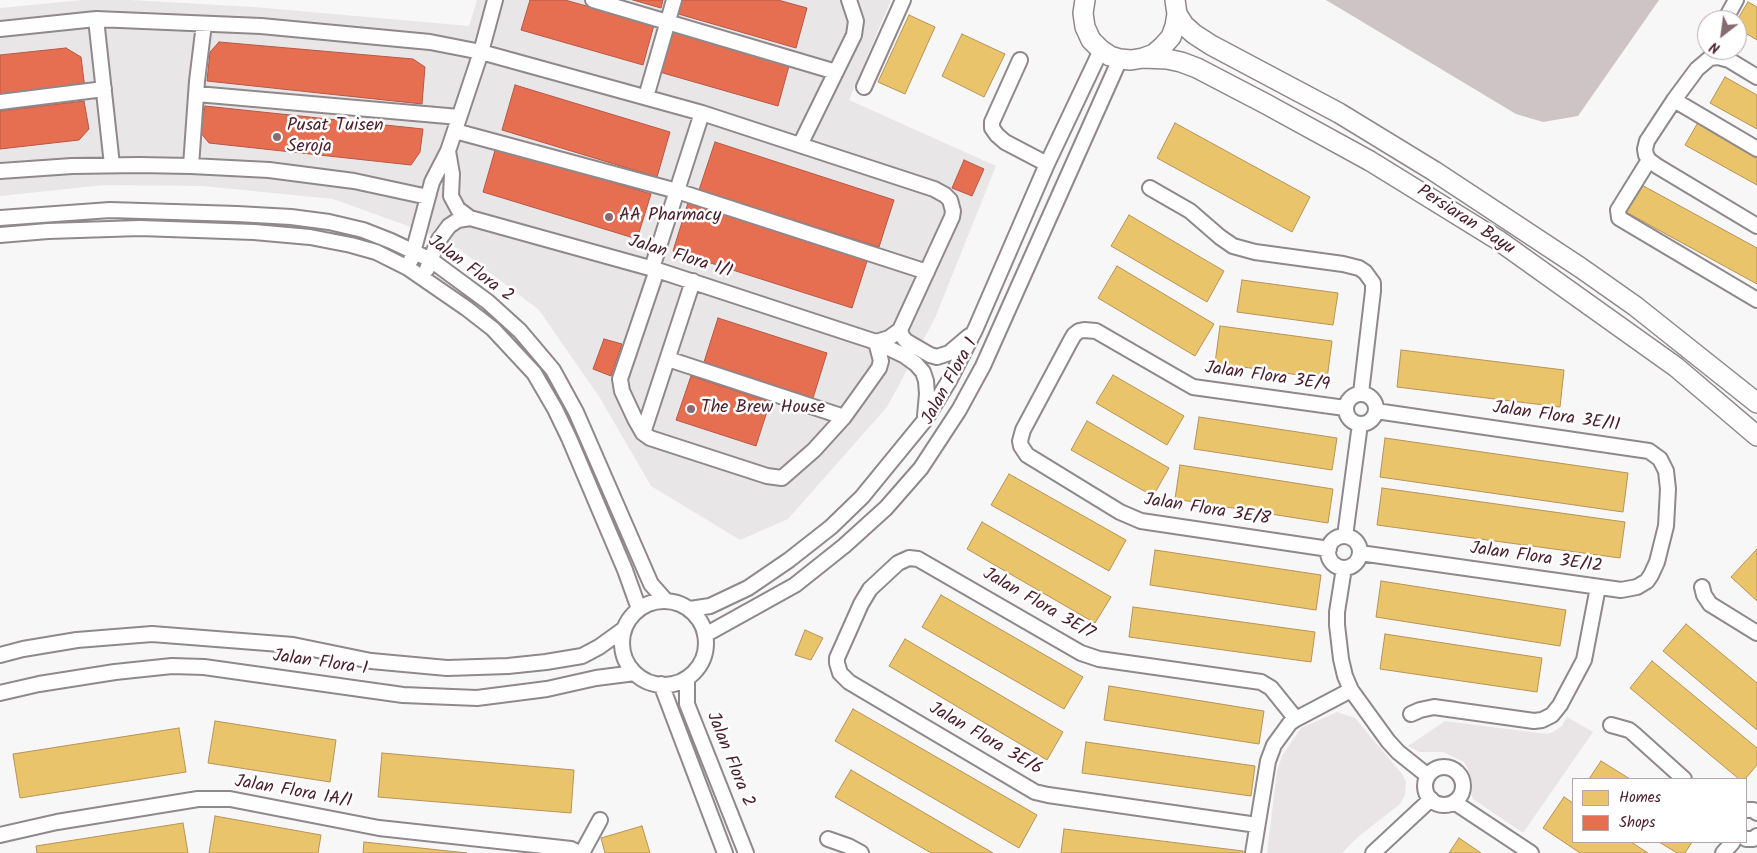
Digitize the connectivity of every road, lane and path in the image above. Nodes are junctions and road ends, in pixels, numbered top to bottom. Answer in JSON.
{"nodes":[{"id":1,"x":495,"y":0,"type":"edge"},
{"id":2,"x":593,"y":0,"type":"edge"},
{"id":3,"x":674,"y":0,"type":"edge"},
{"id":4,"x":849,"y":0,"type":"edge"},
{"id":5,"x":903,"y":0,"type":"edge"},
{"id":6,"x":1069,"y":0,"type":"edge"},
{"id":7,"x":1084,"y":7,"type":"edge"},
{"id":8,"x":1176,"y":7,"type":"edge"},
{"id":9,"x":96,"y":19,"type":"junction"},
{"id":10,"x":668,"y":22,"type":"junction"},
{"id":11,"x":204,"y":24,"type":"junction"},
{"id":12,"x":0,"y":29,"type":"edge"},
{"id":13,"x":1101,"y":50,"type":"junction"},
{"id":14,"x":481,"y":52,"type":"junction"},
{"id":15,"x":1143,"y":58,"type":"junction"},
{"id":16,"x":1120,"y":59,"type":"junction"},
{"id":17,"x":1020,"y":60,"type":"dead end"},
{"id":18,"x":1705,"y":60,"type":"edge"},
{"id":19,"x":1729,"y":60,"type":"edge"},
{"id":20,"x":836,"y":72,"type":"junction"},
{"id":21,"x":1757,"y":77,"type":"edge"},
{"id":22,"x":864,"y":87,"type":"dead end"},
{"id":23,"x":104,"y":89,"type":"junction"},
{"id":24,"x":196,"y":94,"type":"junction"},
{"id":25,"x":646,"y":96,"type":"junction"},
{"id":26,"x":1674,"y":100,"type":"junction"},
{"id":27,"x":0,"y":102,"type":"edge"},
{"id":28,"x":702,"y":113,"type":"junction"},
{"id":29,"x":457,"y":124,"type":"junction"},
{"id":30,"x":800,"y":145,"type":"junction"},
{"id":31,"x":1757,"y":149,"type":"edge"},
{"id":32,"x":448,"y":151,"type":"junction"},
{"id":33,"x":1647,"y":154,"type":"junction"},
{"id":34,"x":1047,"y":164,"type":"junction"},
{"id":35,"x":112,"y":166,"type":"junction"},
{"id":36,"x":191,"y":166,"type":"junction"},
{"id":37,"x":0,"y":171,"type":"edge"},
{"id":38,"x":1150,"y":188,"type":"dead end"},
{"id":39,"x":677,"y":192,"type":"junction"},
{"id":40,"x":428,"y":197,"type":"junction"},
{"id":41,"x":0,"y":218,"type":"edge"},
{"id":42,"x":470,"y":218,"type":"junction"},
{"id":43,"x":1757,"y":226,"type":"edge"},
{"id":44,"x":0,"y":235,"type":"edge"},
{"id":45,"x":414,"y":252,"type":"junction"},
{"id":46,"x":430,"y":260,"type":"junction"},
{"id":47,"x":408,"y":268,"type":"junction"},
{"id":48,"x":655,"y":269,"type":"junction"},
{"id":49,"x":927,"y":272,"type":"junction"},
{"id":50,"x":424,"y":277,"type":"junction"},
{"id":51,"x":693,"y":281,"type":"junction"},
{"id":52,"x":1757,"y":300,"type":"edge"},
{"id":53,"x":900,"y":330,"type":"junction"},
{"id":54,"x":975,"y":330,"type":"junction"},
{"id":55,"x":876,"y":342,"type":"junction"},
{"id":56,"x":668,"y":359,"type":"junction"},
{"id":57,"x":1049,"y":383,"type":"joint"},
{"id":58,"x":1360,"y":394,"type":"junction"},
{"id":59,"x":1757,"y":403,"type":"edge"},
{"id":60,"x":1345,"y":408,"type":"junction"},
{"id":61,"x":1376,"y":411,"type":"junction"},
{"id":62,"x":844,"y":417,"type":"junction"},
{"id":63,"x":925,"y":420,"type":"junction"},
{"id":64,"x":1360,"y":424,"type":"junction"},
{"id":65,"x":643,"y":433,"type":"junction"},
{"id":66,"x":1757,"y":436,"type":"edge"},
{"id":67,"x":1666,"y":526,"type":"joint"},
{"id":68,"x":1345,"y":536,"type":"junction"},
{"id":69,"x":1329,"y":548,"type":"junction"},
{"id":70,"x":1360,"y":553,"type":"junction"},
{"id":71,"x":1344,"y":568,"type":"junction"},
{"id":72,"x":1598,"y":587,"type":"junction"},
{"id":73,"x":1702,"y":587,"type":"dead end"},
{"id":74,"x":666,"y":601,"type":"junction"},
{"id":75,"x":861,"y":604,"type":"joint"},
{"id":76,"x":638,"y":609,"type":"junction"},
{"id":77,"x":690,"y":609,"type":"junction"},
{"id":78,"x":624,"y":629,"type":"junction"},
{"id":79,"x":1757,"y":633,"type":"edge"},
{"id":80,"x":705,"y":635,"type":"junction"},
{"id":81,"x":0,"y":655,"type":"edge"},
{"id":82,"x":635,"y":673,"type":"junction"},
{"id":83,"x":687,"y":678,"type":"junction"},
{"id":84,"x":661,"y":684,"type":"junction"},
{"id":85,"x":1351,"y":690,"type":"junction"},
{"id":86,"x":0,"y":693,"type":"edge"},
{"id":87,"x":1411,"y":714,"type":"dead end"},
{"id":88,"x":1296,"y":718,"type":"junction"},
{"id":89,"x":1612,"y":724,"type":"dead end"},
{"id":90,"x":1428,"y":776,"type":"junction"},
{"id":91,"x":1683,"y":778,"type":"edge"},
{"id":92,"x":1431,"y":799,"type":"junction"},
{"id":93,"x":1454,"y":802,"type":"junction"},
{"id":94,"x":600,"y":820,"type":"dead end"},
{"id":95,"x":1257,"y":825,"type":"junction"},
{"id":96,"x":0,"y":835,"type":"edge"},
{"id":97,"x":828,"y":839,"type":"dead end"},
{"id":98,"x":1732,"y":843,"type":"edge"},
{"id":99,"x":581,"y":853,"type":"edge"},
{"id":100,"x":725,"y":853,"type":"edge"},
{"id":101,"x":746,"y":853,"type":"edge"},
{"id":102,"x":861,"y":853,"type":"edge"},
{"id":103,"x":1253,"y":853,"type":"edge"},
{"id":104,"x":1374,"y":853,"type":"edge"},
{"id":105,"x":1531,"y":853,"type":"edge"},
{"id":106,"x":1723,"y":853,"type":"edge"}],
"edges":[{"from":1,"to":14,"type":"street"},
{"from":2,"to":10,"type":"street"},
{"from":3,"to":10,"type":"street"},
{"from":4,"to":20,"type":"street"},
{"from":5,"to":22,"type":"street"},
{"from":6,"to":7,"type":"main road","name":"Persiaran Bayu"},
{"from":7,"to":13,"type":"main road","name":"Persiaran Bayu"},
{"from":8,"to":15,"type":"main road","name":"Persiaran Bayu"},
{"from":8,"to":59,"type":"main road","name":"Persiaran Bayu"},
{"from":9,"to":11,"type":"street"},
{"from":9,"to":12,"type":"street"},
{"from":9,"to":23,"type":"street"},
{"from":10,"to":20,"type":"street"},
{"from":10,"to":25,"type":"street"},
{"from":11,"to":14,"type":"street"},
{"from":11,"to":24,"type":"street"},
{"from":13,"to":16,"type":"main road","name":"Persiaran Bayu"},
{"from":13,"to":34,"type":"street","name":"Jalan Flora 1"},
{"from":14,"to":25,"type":"street"},
{"from":14,"to":29,"type":"street"},
{"from":15,"to":16,"type":"main road","name":"Persiaran Bayu"},
{"from":15,"to":66,"type":"main road","name":"Persiaran Bayu"},
{"from":16,"to":80,"type":"street","name":"Jalan Flora 1"},
{"from":17,"to":34,"type":"street"},
{"from":18,"to":26,"type":"street"},
{"from":19,"to":21,"type":"street"},
{"from":20,"to":30,"type":"street"},
{"from":23,"to":27,"type":"street"},
{"from":23,"to":35,"type":"street"},
{"from":24,"to":29,"type":"street"},
{"from":24,"to":36,"type":"street"},
{"from":25,"to":28,"type":"street"},
{"from":26,"to":31,"type":"street"},
{"from":26,"to":33,"type":"street"},
{"from":28,"to":30,"type":"street"},
{"from":28,"to":39,"type":"street"},
{"from":29,"to":32,"type":"street"},
{"from":29,"to":39,"type":"street"},
{"from":30,"to":49,"type":"street"},
{"from":32,"to":40,"type":"street"},
{"from":32,"to":42,"type":"street"},
{"from":33,"to":43,"type":"street"},
{"from":33,"to":52,"type":"street"},
{"from":34,"to":54,"type":"street","name":"Jalan Flora 1"},
{"from":35,"to":36,"type":"street"},
{"from":35,"to":37,"type":"street"},
{"from":36,"to":40,"type":"street"},
{"from":38,"to":58,"type":"street"},
{"from":39,"to":48,"type":"street"},
{"from":39,"to":49,"type":"street"},
{"from":40,"to":45,"type":"street"},
{"from":41,"to":45,"type":"street","name":"Jalan Flora 2"},
{"from":42,"to":46,"type":"street"},
{"from":42,"to":48,"type":"street","name":"Jalan Flora 1/1"},
{"from":44,"to":47,"type":"street","name":"Jalan Flora 2"},
{"from":45,"to":46,"type":"street","name":"Jalan Flora 2"},
{"from":45,"to":47,"type":"street"},
{"from":46,"to":50,"type":"street"},
{"from":46,"to":74,"type":"street","name":"Jalan Flora 2"},
{"from":47,"to":50,"type":"street","name":"Jalan Flora 2"},
{"from":48,"to":51,"type":"street","name":"Jalan Flora 1/1"},
{"from":48,"to":65,"type":"street"},
{"from":49,"to":53,"type":"street"},
{"from":50,"to":76,"type":"street","name":"Jalan Flora 2"},
{"from":51,"to":55,"type":"street","name":"Jalan Flora 1/1"},
{"from":51,"to":56,"type":"street"},
{"from":53,"to":54,"type":"street"},
{"from":53,"to":55,"type":"street"},
{"from":54,"to":63,"type":"street","name":"Jalan Flora 1"},
{"from":55,"to":62,"type":"street"},
{"from":55,"to":63,"type":"street","name":"Jalan Flora 1/1"},
{"from":56,"to":62,"type":"street"},
{"from":56,"to":65,"type":"street"},
{"from":57,"to":60,"type":"street","name":"Jalan Flora 3E/9"},
{"from":57,"to":69,"type":"street","name":"Jalan Flora 3E/8"},
{"from":58,"to":60,"type":"street"},
{"from":58,"to":61,"type":"street"},
{"from":60,"to":64,"type":"street"},
{"from":61,"to":64,"type":"street"},
{"from":61,"to":67,"type":"street","name":"Jalan Flora 3E/11"},
{"from":62,"to":65,"type":"street"},
{"from":63,"to":77,"type":"street","name":"Jalan Flora 1"},
{"from":64,"to":68,"type":"street"},
{"from":67,"to":72,"type":"street","name":"Jalan Flora 3E/12"},
{"from":68,"to":69,"type":"street"},
{"from":68,"to":70,"type":"street"},
{"from":69,"to":71,"type":"street"},
{"from":70,"to":71,"type":"street"},
{"from":70,"to":72,"type":"street","name":"Jalan Flora 3E/12"},
{"from":71,"to":85,"type":"street"},
{"from":72,"to":87,"type":"street"},
{"from":73,"to":79,"type":"street"},
{"from":74,"to":76,"type":"street"},
{"from":74,"to":77,"type":"street"},
{"from":75,"to":88,"type":"street","name":"Jalan Flora 3E/7"},
{"from":75,"to":95,"type":"street","name":"Jalan Flora 3E/6"},
{"from":76,"to":78,"type":"street","name":"Jalan Flora 1"},
{"from":77,"to":80,"type":"street"},
{"from":78,"to":81,"type":"street","name":"Jalan Flora 1"},
{"from":78,"to":82,"type":"street"},
{"from":80,"to":83,"type":"street"},
{"from":82,"to":84,"type":"street"},
{"from":82,"to":86,"type":"street","name":"Jalan Flora 1"},
{"from":83,"to":84,"type":"street"},
{"from":83,"to":101,"type":"street","name":"Jalan Flora 2"},
{"from":84,"to":100,"type":"street","name":"Jalan Flora 2"},
{"from":85,"to":88,"type":"street"},
{"from":85,"to":90,"type":"street"},
{"from":88,"to":95,"type":"street"},
{"from":89,"to":91,"type":"street"},
{"from":90,"to":92,"type":"street"},
{"from":90,"to":93,"type":"street"},
{"from":92,"to":93,"type":"street"},
{"from":92,"to":104,"type":"street"},
{"from":93,"to":105,"type":"street"},
{"from":94,"to":99,"type":"street"},
{"from":95,"to":103,"type":"street"},
{"from":96,"to":99,"type":"street","name":"Jalan Flora 1A/1"},
{"from":97,"to":102,"type":"street"},
{"from":98,"to":106,"type":"street"}]}
